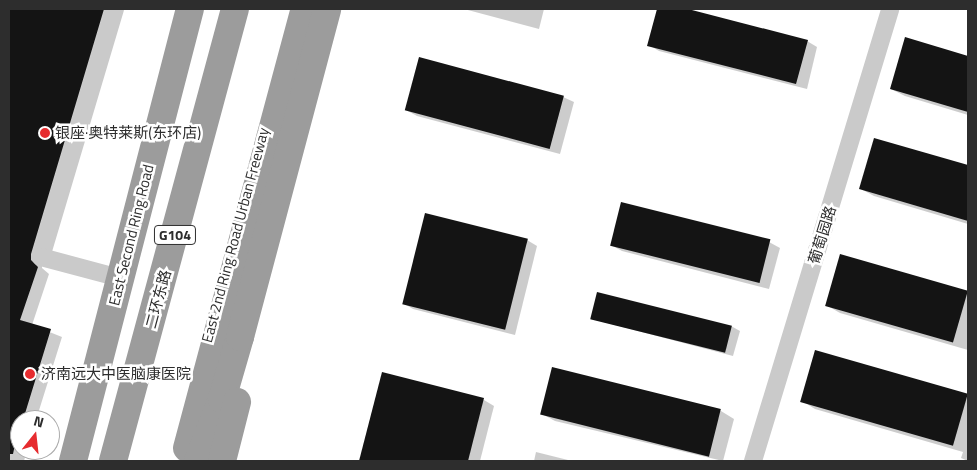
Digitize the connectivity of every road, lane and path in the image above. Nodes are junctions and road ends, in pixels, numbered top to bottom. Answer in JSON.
{"nodes":[{"id":1,"x":115,"y":9,"type":"edge"},
{"id":2,"x":190,"y":9,"type":"edge"},
{"id":3,"x":220,"y":9,"type":"edge"},
{"id":4,"x":236,"y":9,"type":"edge"},
{"id":5,"x":252,"y":9,"type":"edge"},
{"id":6,"x":296,"y":9,"type":"edge"},
{"id":7,"x":305,"y":9,"type":"edge"},
{"id":8,"x":328,"y":9,"type":"edge"},
{"id":9,"x":339,"y":9,"type":"edge"},
{"id":10,"x":890,"y":9,"type":"edge"},
{"id":11,"x":288,"y":205,"type":"junction"},
{"id":12,"x":237,"y":261,"type":"junction"},
{"id":13,"x":120,"y":278,"type":"junction"},
{"id":14,"x":192,"y":428,"type":"junction"},
{"id":15,"x":97,"y":461,"type":"edge"},
{"id":16,"x":130,"y":461,"type":"edge"},
{"id":17,"x":175,"y":461,"type":"edge"},
{"id":18,"x":183,"y":461,"type":"edge"},
{"id":19,"x":199,"y":461,"type":"edge"},
{"id":20,"x":222,"y":461,"type":"edge"},
{"id":21,"x":753,"y":461,"type":"edge"}],
"edges":[{"from":1,"to":13,"type":"street"},
{"from":2,"to":13,"type":"highway","name":"East Second Ring Road"},
{"from":3,"to":15,"type":"highway"},
{"from":4,"to":15,"type":"highway","name":"二环东路","number":"G104"},
{"from":5,"to":16,"type":"highway"},
{"from":6,"to":17,"type":"highway","name":"East 2nd Ring Road Urban Freeway"},
{"from":7,"to":12,"type":"highway"},
{"from":8,"to":19,"type":"highway"},
{"from":9,"to":11,"type":"highway"},
{"from":10,"to":21,"type":"street","name":"葡萄园路"},
{"from":11,"to":12,"type":"highway"},
{"from":11,"to":20,"type":"highway"},
{"from":12,"to":14,"type":"highway"},
{"from":13,"to":15,"type":"highway","name":"East Second Ring Road"},
{"from":14,"to":18,"type":"highway"},
{"from":14,"to":19,"type":"highway"}]}
